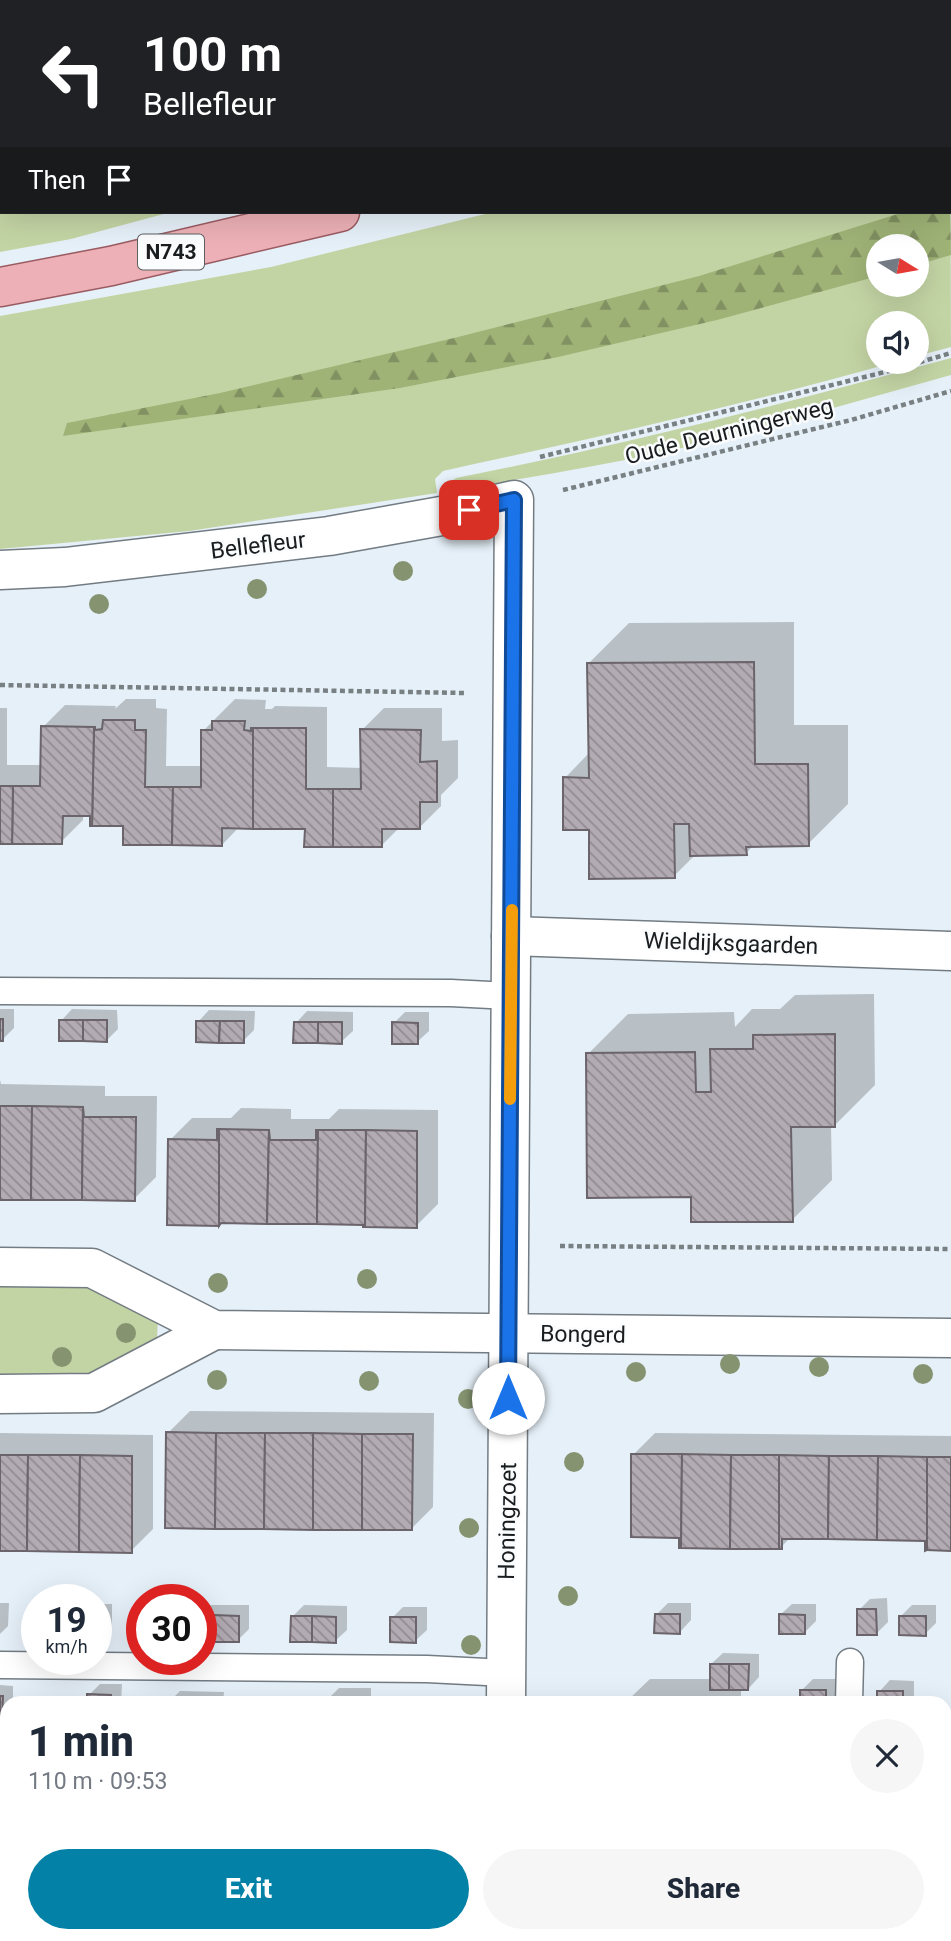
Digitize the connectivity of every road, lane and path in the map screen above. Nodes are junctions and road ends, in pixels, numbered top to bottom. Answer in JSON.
{"nodes":[{"id":1,"x":332,"y":214,"type":"edge"},
{"id":2,"x":0,"y":287,"type":"edge"},
{"id":3,"x":951,"y":353,"type":"edge"},
{"id":4,"x":951,"y":391,"type":"edge"},
{"id":5,"x":527,"y":459,"type":"dead end"},
{"id":6,"x":514,"y":500,"type":"junction"},
{"id":7,"x":0,"y":570,"type":"edge"},
{"id":8,"x":0,"y":685,"type":"edge"},
{"id":9,"x":513,"y":694,"type":"junction"},
{"id":10,"x":511,"y":936,"type":"junction"},
{"id":11,"x":951,"y":951,"type":"edge"},
{"id":12,"x":0,"y":990,"type":"edge"},
{"id":13,"x":510,"y":996,"type":"junction"},
{"id":14,"x":509,"y":1245,"type":"junction"},
{"id":15,"x":951,"y":1249,"type":"edge"},
{"id":16,"x":0,"y":1268,"type":"edge"},
{"id":17,"x":214,"y":1330,"type":"junction"},
{"id":18,"x":509,"y":1333,"type":"junction"},
{"id":19,"x":951,"y":1338,"type":"edge"},
{"id":20,"x":0,"y":1394,"type":"edge"},
{"id":21,"x":849,"y":1662,"type":"dead end"},
{"id":22,"x":0,"y":1665,"type":"edge"},
{"id":23,"x":506,"y":1688,"type":"edge"},
{"id":24,"x":849,"y":1696,"type":"edge"}],
"edges":[{"from":1,"to":2,"type":"main road","number":"N743"},
{"from":3,"to":5,"type":"path"},
{"from":4,"to":6,"type":"path","name":"Oude Deurningerweg"},
{"from":6,"to":7,"type":"street","name":"Bellefleur"},
{"from":6,"to":9,"type":"street","name":"Honingzoet"},
{"from":8,"to":9,"type":"path"},
{"from":9,"to":10,"type":"street","name":"Honingzoet"},
{"from":10,"to":11,"type":"street","name":"Wieldijksgaarden"},
{"from":10,"to":13,"type":"street","name":"Honingzoet"},
{"from":12,"to":13,"type":"lane"},
{"from":13,"to":14,"type":"street","name":"Honingzoet"},
{"from":14,"to":15,"type":"path"},
{"from":14,"to":18,"type":"street","name":"Honingzoet"},
{"from":16,"to":17,"type":"street","name":"Bongerd"},
{"from":17,"to":18,"type":"street","name":"Bongerd"},
{"from":17,"to":20,"type":"street","name":"Bongerd"},
{"from":18,"to":19,"type":"street","name":"Bongerd"},
{"from":18,"to":23,"type":"street","name":"Honingzoet"},
{"from":21,"to":24,"type":"lane"},
{"from":22,"to":23,"type":"lane"}]}
